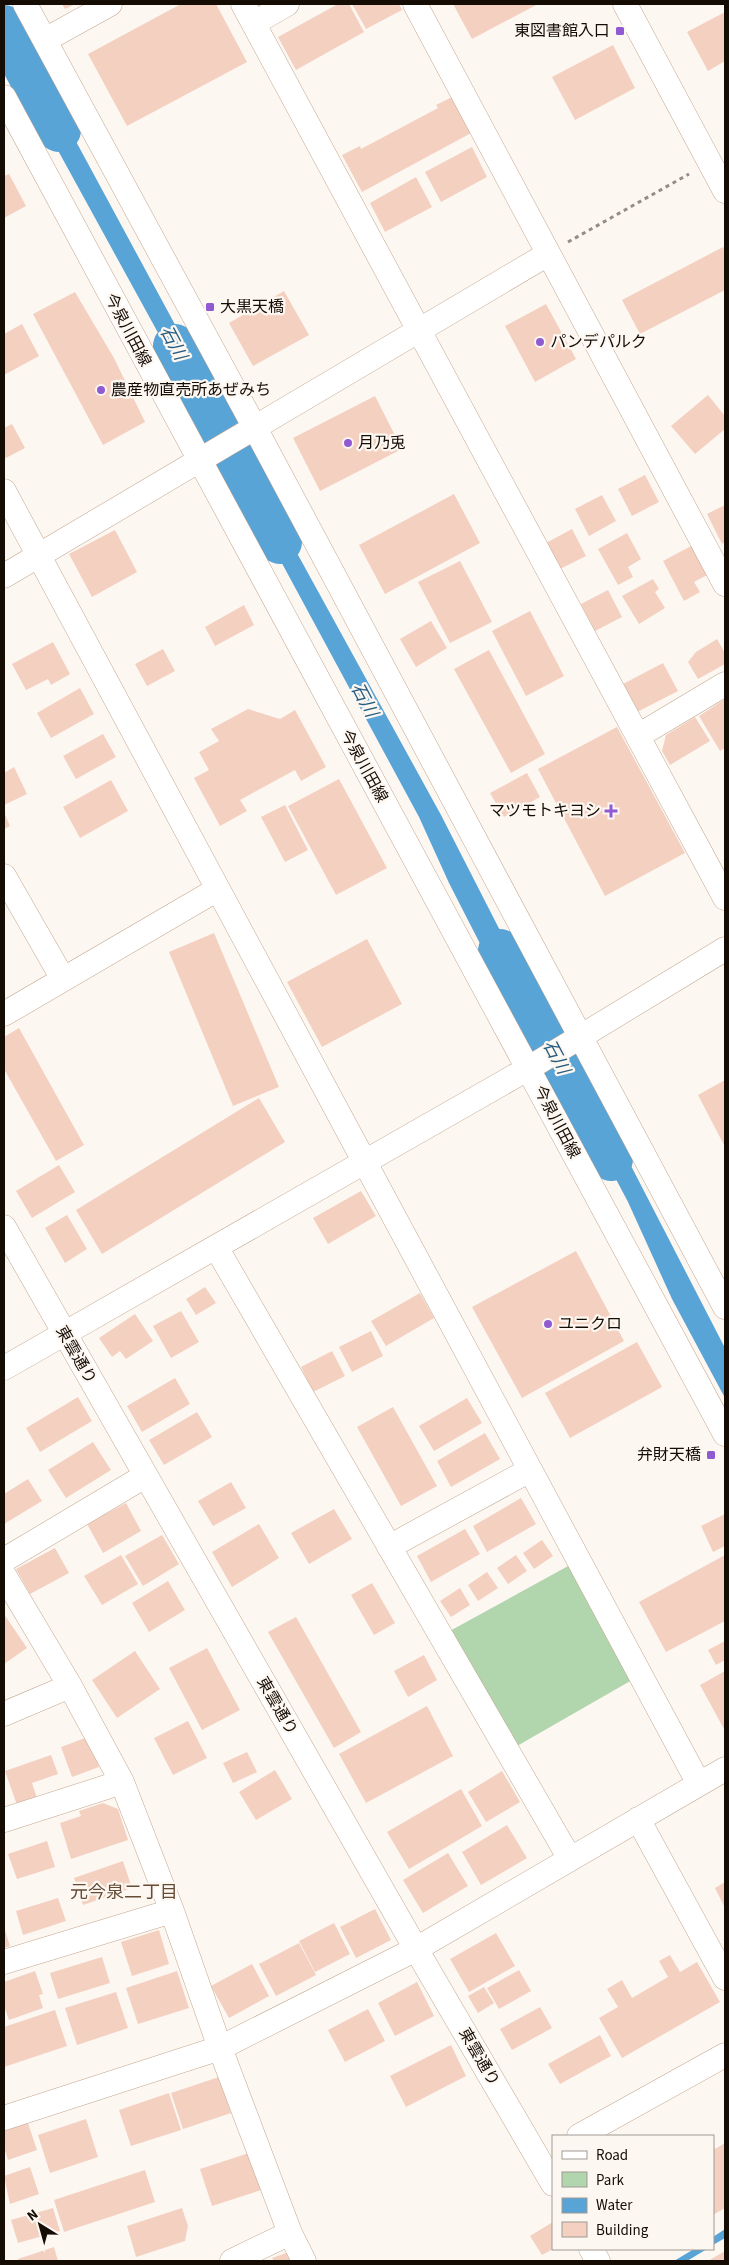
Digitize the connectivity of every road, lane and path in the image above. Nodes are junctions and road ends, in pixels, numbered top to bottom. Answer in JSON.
{"nodes":[{"id":1,"x":25,"y":4,"type":"edge"},
{"id":2,"x":110,"y":4,"type":"edge"},
{"id":3,"x":287,"y":4,"type":"edge"},
{"id":4,"x":415,"y":4,"type":"edge"},
{"id":5,"x":625,"y":4,"type":"edge"},
{"id":6,"x":248,"y":13,"type":"edge"},
{"id":7,"x":45,"y":40,"type":"junction"},
{"id":8,"x":4,"y":97,"type":"edge"},
{"id":9,"x":717,"y":157,"type":"edge"},
{"id":10,"x":725,"y":191,"type":"edge"},
{"id":11,"x":548,"y":254,"type":"junction"},
{"id":12,"x":418,"y":329,"type":"junction"},
{"id":13,"x":254,"y":426,"type":"junction"},
{"id":14,"x":198,"y":461,"type":"junction"},
{"id":15,"x":4,"y":492,"type":"edge"},
{"id":16,"x":39,"y":557,"type":"junction"},
{"id":17,"x":4,"y":576,"type":"edge"},
{"id":18,"x":725,"y":584,"type":"edge"},
{"id":19,"x":725,"y":684,"type":"edge"},
{"id":20,"x":638,"y":736,"type":"junction"},
{"id":21,"x":4,"y":876,"type":"edge"},
{"id":22,"x":218,"y":889,"type":"junction"},
{"id":23,"x":725,"y":898,"type":"edge"},
{"id":24,"x":725,"y":949,"type":"edge"},
{"id":25,"x":63,"y":979,"type":"junction"},
{"id":26,"x":4,"y":1014,"type":"edge"},
{"id":27,"x":581,"y":1037,"type":"junction"},
{"id":28,"x":529,"y":1068,"type":"junction"},
{"id":29,"x":365,"y":1162,"type":"junction"},
{"id":30,"x":4,"y":1227,"type":"edge"},
{"id":31,"x":216,"y":1247,"type":"junction"},
{"id":32,"x":725,"y":1307,"type":"edge"},
{"id":33,"x":64,"y":1334,"type":"junction"},
{"id":34,"x":4,"y":1368,"type":"edge"},
{"id":35,"x":725,"y":1434,"type":"edge"},
{"id":36,"x":530,"y":1470,"type":"junction"},
{"id":37,"x":145,"y":1476,"type":"junction"},
{"id":38,"x":389,"y":1547,"type":"junction"},
{"id":39,"x":4,"y":1560,"type":"edge"},
{"id":40,"x":4,"y":1576,"type":"edge"},
{"id":41,"x":70,"y":1686,"type":"junction"},
{"id":42,"x":4,"y":1714,"type":"edge"},
{"id":43,"x":725,"y":1769,"type":"edge"},
{"id":44,"x":122,"y":1782,"type":"junction"},
{"id":45,"x":699,"y":1784,"type":"junction"},
{"id":46,"x":638,"y":1819,"type":"junction"},
{"id":47,"x":4,"y":1820,"type":"edge"},
{"id":48,"x":570,"y":1859,"type":"junction"},
{"id":49,"x":172,"y":1911,"type":"junction"},
{"id":50,"x":416,"y":1949,"type":"junction"},
{"id":51,"x":4,"y":1962,"type":"edge"},
{"id":52,"x":725,"y":1978,"type":"edge"},
{"id":53,"x":220,"y":2048,"type":"junction"},
{"id":54,"x":725,"y":2055,"type":"edge"},
{"id":55,"x":4,"y":2118,"type":"edge"},
{"id":56,"x":581,"y":2135,"type":"edge"},
{"id":57,"x":546,"y":2155,"type":"edge"},
{"id":58,"x":552,"y":2180,"type":"edge"},
{"id":59,"x":290,"y":2233,"type":"junction"},
{"id":60,"x":592,"y":2250,"type":"edge"},
{"id":61,"x":232,"y":2261,"type":"edge"},
{"id":62,"x":304,"y":2261,"type":"edge"},
{"id":63,"x":598,"y":2261,"type":"edge"}],
"edges":[{"from":1,"to":7,"type":"street"},
{"from":2,"to":7,"type":"street"},
{"from":3,"to":6,"type":"street"},
{"from":4,"to":11,"type":"street"},
{"from":5,"to":9,"type":"street"},
{"from":6,"to":12,"type":"street"},
{"from":7,"to":13,"type":"street"},
{"from":8,"to":14,"type":"street","name":"今泉川田線"},
{"from":9,"to":10,"type":"street"},
{"from":9,"to":11,"type":"path"},
{"from":11,"to":12,"type":"street"},
{"from":11,"to":18,"type":"street"},
{"from":12,"to":13,"type":"street"},
{"from":12,"to":20,"type":"street"},
{"from":13,"to":14,"type":"street"},
{"from":13,"to":27,"type":"street"},
{"from":14,"to":16,"type":"street"},
{"from":14,"to":28,"type":"street","name":"今泉川田線"},
{"from":15,"to":16,"type":"street"},
{"from":16,"to":17,"type":"street"},
{"from":16,"to":22,"type":"street"},
{"from":19,"to":20,"type":"street"},
{"from":20,"to":23,"type":"street"},
{"from":21,"to":25,"type":"street"},
{"from":22,"to":25,"type":"street"},
{"from":22,"to":29,"type":"street"},
{"from":24,"to":27,"type":"street"},
{"from":25,"to":26,"type":"street"},
{"from":27,"to":28,"type":"street"},
{"from":27,"to":32,"type":"street"},
{"from":28,"to":29,"type":"street"},
{"from":28,"to":35,"type":"street","name":"今泉川田線"},
{"from":29,"to":31,"type":"street"},
{"from":29,"to":36,"type":"street"},
{"from":30,"to":33,"type":"street","name":"東雲通り"},
{"from":31,"to":33,"type":"street"},
{"from":31,"to":38,"type":"street"},
{"from":33,"to":34,"type":"street"},
{"from":33,"to":37,"type":"street","name":"東雲通り"},
{"from":36,"to":38,"type":"street"},
{"from":36,"to":45,"type":"street"},
{"from":37,"to":39,"type":"street"},
{"from":37,"to":50,"type":"street","name":"東雲通り"},
{"from":38,"to":48,"type":"street"},
{"from":40,"to":41,"type":"street"},
{"from":41,"to":42,"type":"street"},
{"from":41,"to":44,"type":"street"},
{"from":43,"to":45,"type":"street"},
{"from":44,"to":47,"type":"street"},
{"from":44,"to":49,"type":"street"},
{"from":45,"to":46,"type":"street"},
{"from":46,"to":48,"type":"street"},
{"from":46,"to":52,"type":"street"},
{"from":48,"to":50,"type":"street"},
{"from":49,"to":51,"type":"street"},
{"from":49,"to":53,"type":"street"},
{"from":50,"to":53,"type":"street"},
{"from":50,"to":57,"type":"street","name":"東雲通り"},
{"from":53,"to":55,"type":"street"},
{"from":53,"to":59,"type":"street"},
{"from":54,"to":56,"type":"street"},
{"from":57,"to":58,"type":"street","name":"東雲通り"},
{"from":59,"to":61,"type":"street"},
{"from":59,"to":62,"type":"street"},
{"from":60,"to":63,"type":"street"}]}
